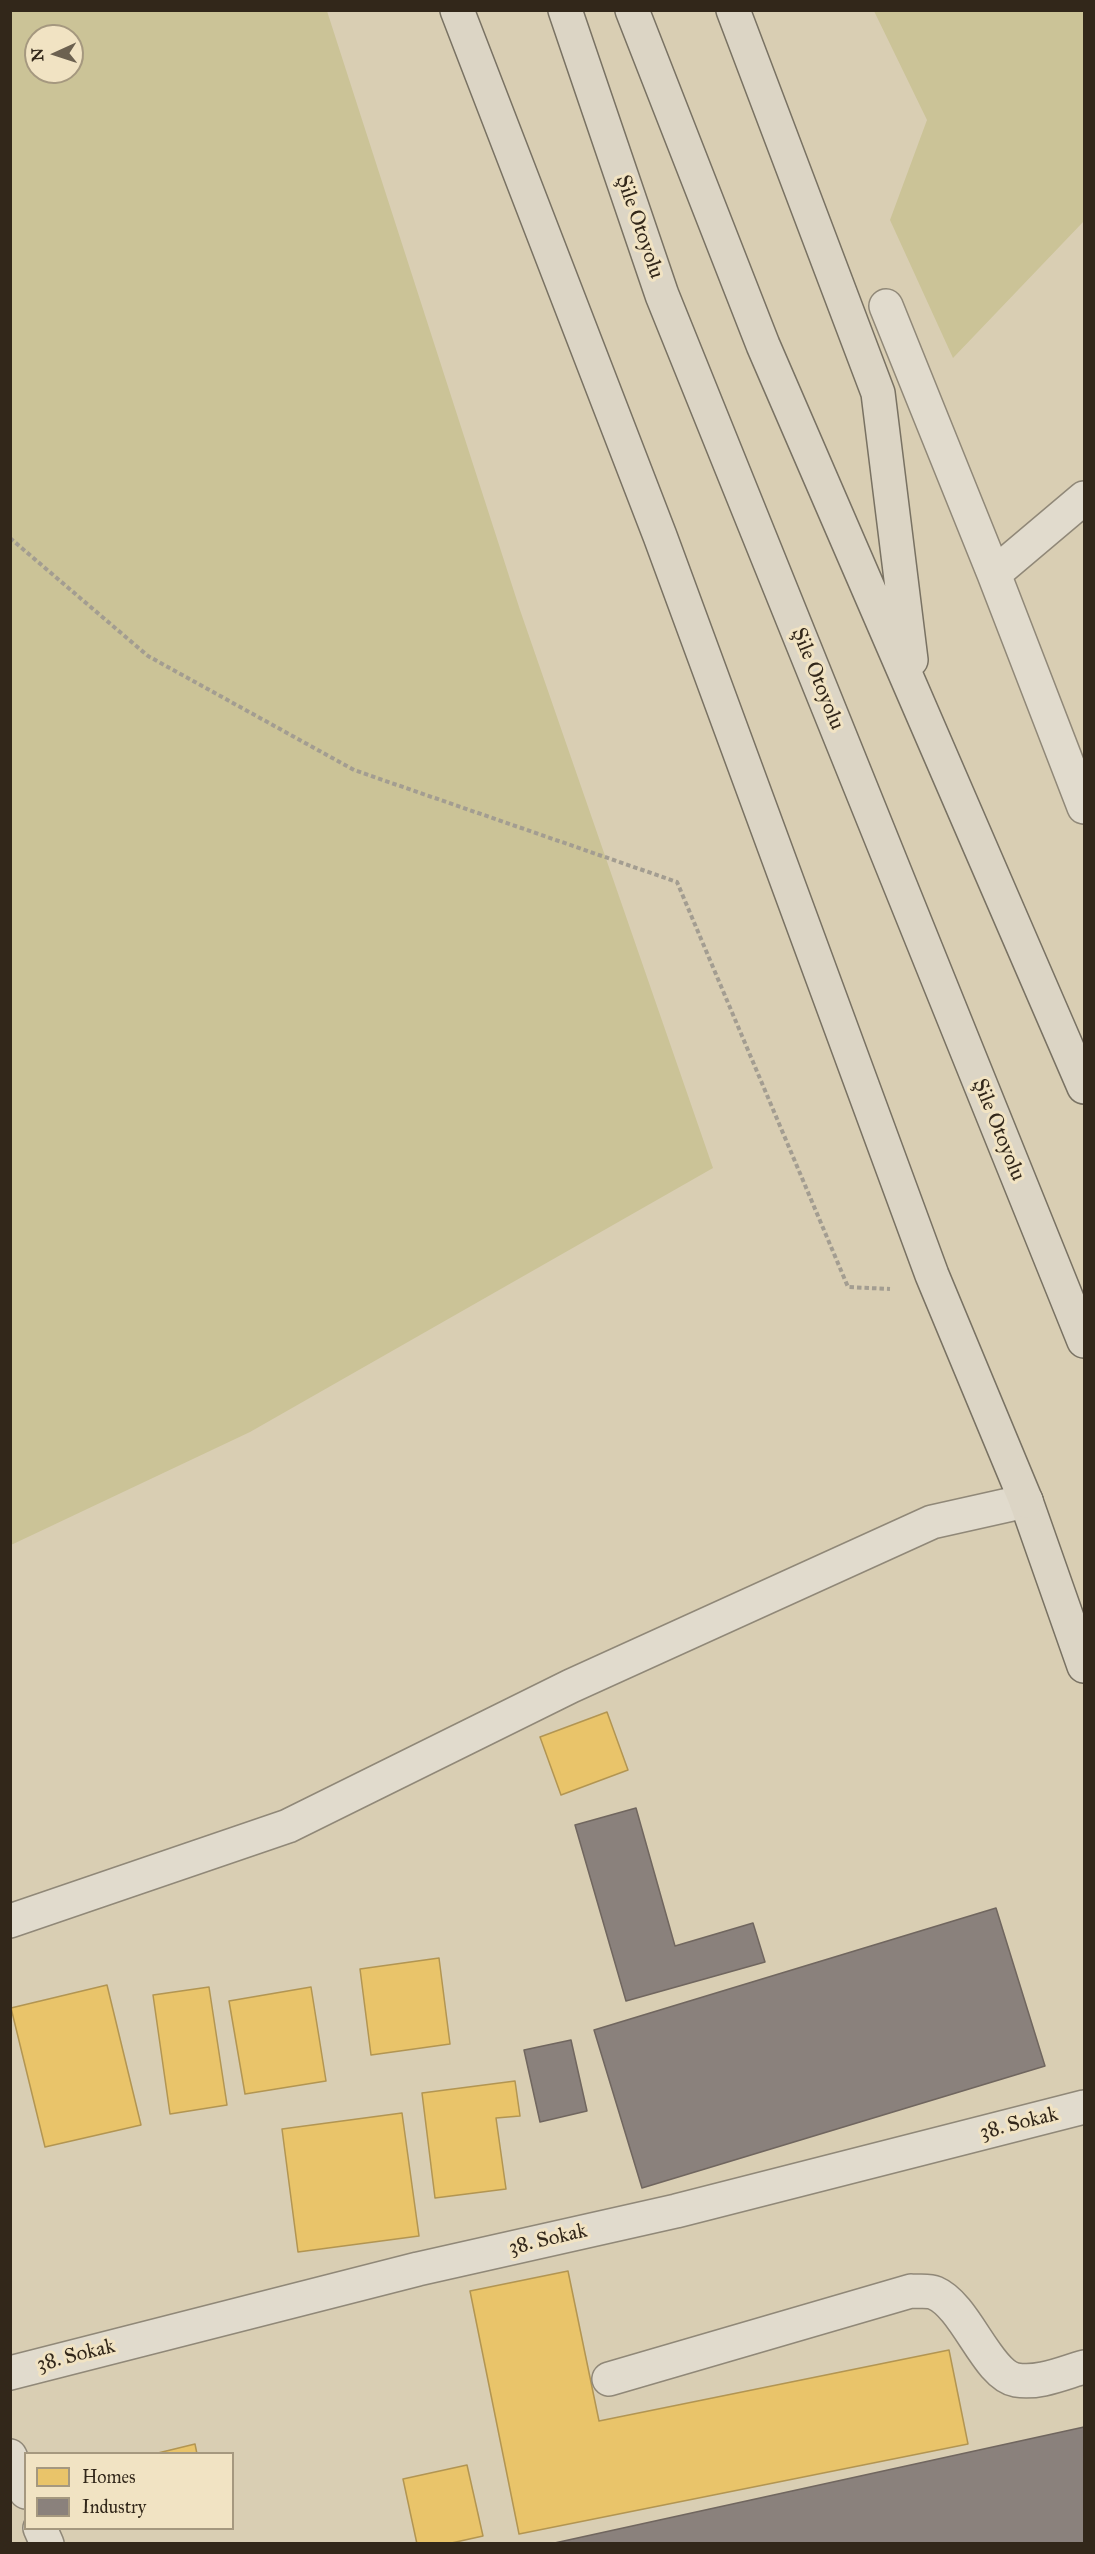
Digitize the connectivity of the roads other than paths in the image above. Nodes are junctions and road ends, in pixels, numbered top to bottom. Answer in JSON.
{"nodes":[{"id":1,"x":457,"y":10,"type":"edge"},
{"id":2,"x":473,"y":10,"type":"edge"},
{"id":3,"x":565,"y":10,"type":"edge"},
{"id":4,"x":632,"y":10,"type":"edge"},
{"id":5,"x":733,"y":10,"type":"edge"},
{"id":6,"x":486,"y":89,"type":"junction"},
{"id":7,"x":886,"y":306,"type":"dead end"},
{"id":8,"x":1084,"y":498,"type":"edge"},
{"id":9,"x":994,"y":574,"type":"junction"},
{"id":10,"x":915,"y":698,"type":"junction"},
{"id":11,"x":1084,"y":807,"type":"edge"},
{"id":12,"x":1083,"y":1081,"type":"edge"},
{"id":13,"x":1084,"y":1341,"type":"edge"},
{"id":14,"x":1026,"y":1501,"type":"junction"},
{"id":15,"x":1084,"y":1666,"type":"edge"},
{"id":16,"x":10,"y":1921,"type":"edge"},
{"id":17,"x":1084,"y":2107,"type":"edge"},
{"id":18,"x":1084,"y":2367,"type":"edge"},
{"id":19,"x":10,"y":2373,"type":"edge"},
{"id":20,"x":609,"y":2379,"type":"dead end"},
{"id":21,"x":10,"y":2456,"type":"edge"},
{"id":22,"x":24,"y":2488,"type":"edge"},
{"id":23,"x":40,"y":2530,"type":"edge"},
{"id":24,"x":47,"y":2544,"type":"edge"}],
"edges":[{"from":1,"to":6,"type":"main road"},
{"from":2,"to":6,"type":"main road"},
{"from":3,"to":13,"type":"main road","name":"Şile Otoyolu"},
{"from":4,"to":10,"type":"main road"},
{"from":5,"to":10,"type":"main road"},
{"from":6,"to":14,"type":"main road"},
{"from":7,"to":9,"type":"street"},
{"from":8,"to":9,"type":"street"},
{"from":9,"to":11,"type":"street"},
{"from":10,"to":12,"type":"main road"},
{"from":14,"to":15,"type":"main road"},
{"from":14,"to":16,"type":"street"},
{"from":17,"to":19,"type":"street","name":"38. Sokak"},
{"from":18,"to":20,"type":"street"},
{"from":21,"to":22,"type":"street"},
{"from":23,"to":24,"type":"street"}]}
